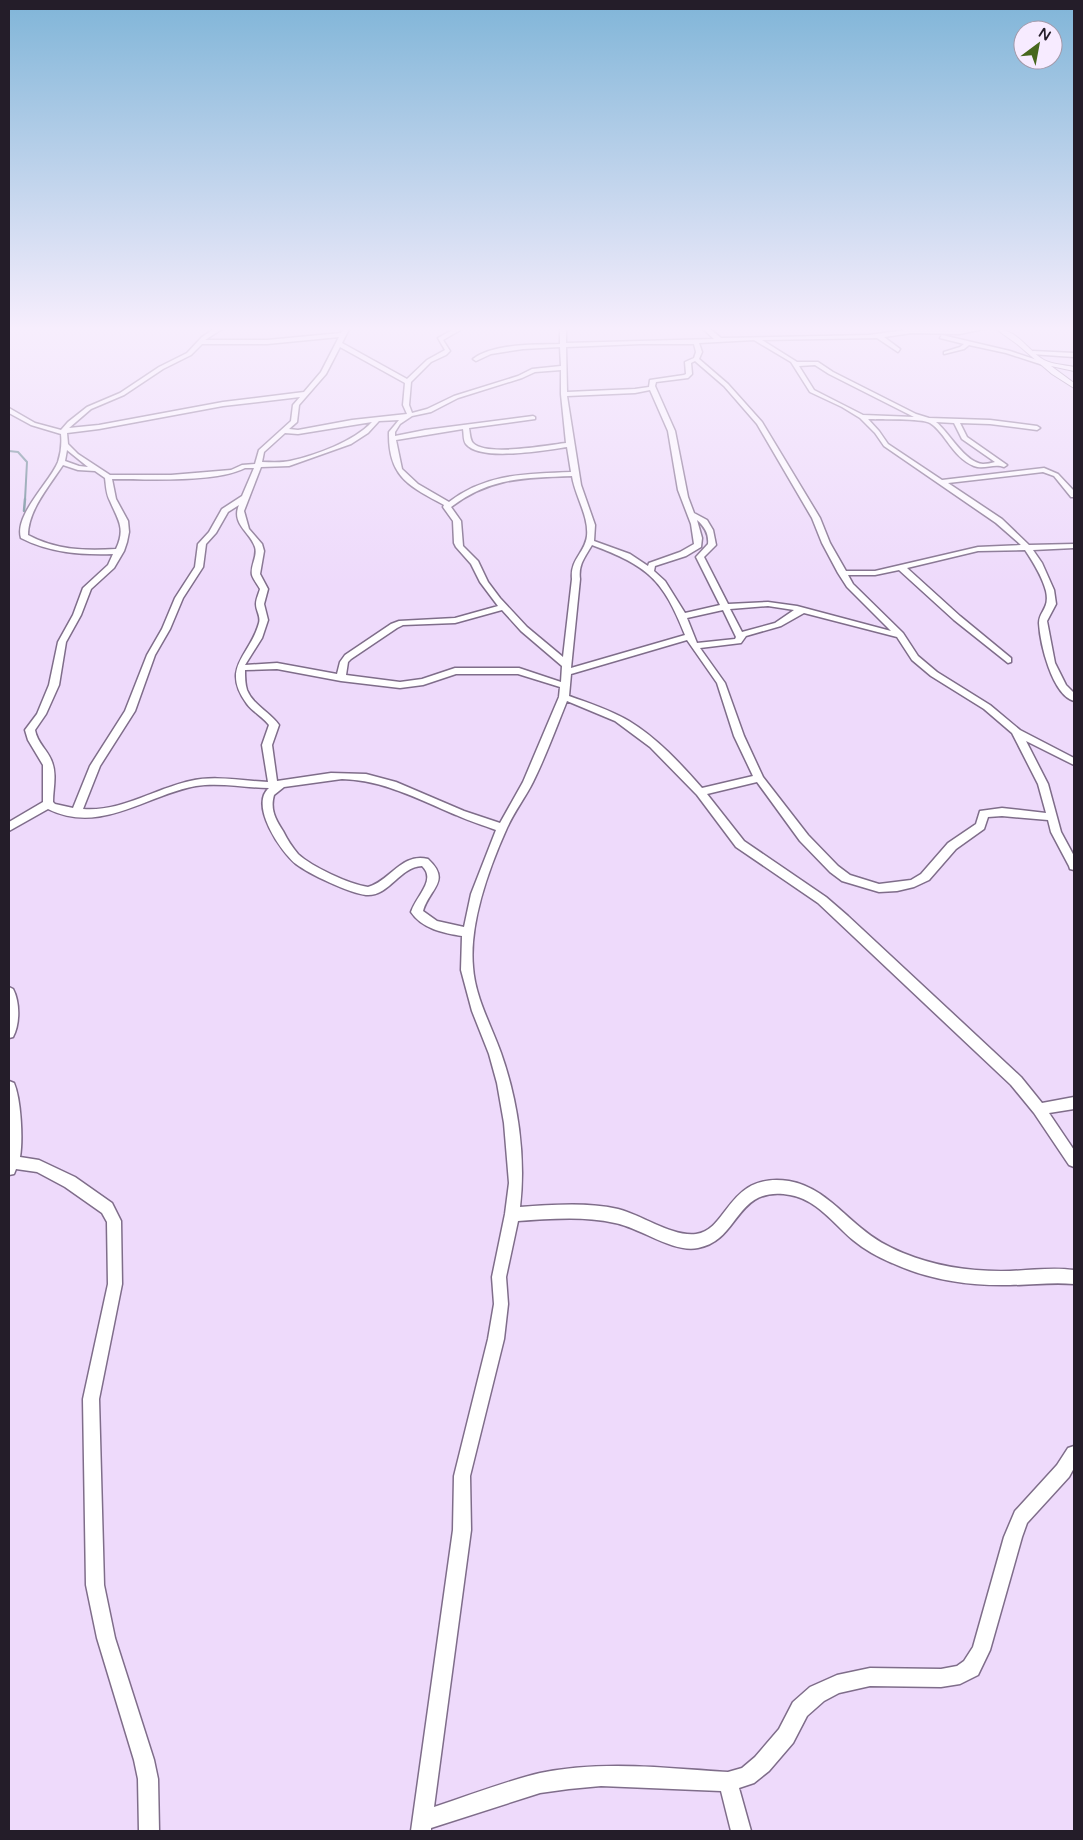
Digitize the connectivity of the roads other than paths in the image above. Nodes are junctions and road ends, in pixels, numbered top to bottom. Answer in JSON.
{"nodes":[{"id":1,"x":17,"y":415,"type":"edge"},
{"id":2,"x":80,"y":415,"type":"edge"},
{"id":3,"x":165,"y":415,"type":"edge"},
{"id":4,"x":295,"y":415,"type":"edge"},
{"id":5,"x":412,"y":415,"type":"edge"},
{"id":6,"x":566,"y":415,"type":"edge"},
{"id":7,"x":666,"y":415,"type":"edge"},
{"id":8,"x":752,"y":415,"type":"edge"},
{"id":9,"x":859,"y":415,"type":"edge"},
{"id":10,"x":915,"y":415,"type":"edge"},
{"id":11,"x":407,"y":416,"type":"junction"},
{"id":12,"x":862,"y":417,"type":"junction"},
{"id":13,"x":533,"y":418,"type":"dead end"},
{"id":14,"x":378,"y":419,"type":"junction"},
{"id":15,"x":930,"y":420,"type":"junction"},
{"id":16,"x":956,"y":420,"type":"junction"},
{"id":17,"x":466,"y":428,"type":"junction"},
{"id":18,"x":1037,"y":428,"type":"dead end"},
{"id":19,"x":284,"y":431,"type":"junction"},
{"id":20,"x":64,"y":432,"type":"junction"},
{"id":21,"x":392,"y":438,"type":"junction"},
{"id":22,"x":65,"y":444,"type":"junction"},
{"id":23,"x":570,"y":445,"type":"junction"},
{"id":24,"x":61,"y":462,"type":"junction"},
{"id":25,"x":1001,"y":463,"type":"junction"},
{"id":26,"x":258,"y":465,"type":"junction"},
{"id":27,"x":95,"y":469,"type":"junction"},
{"id":28,"x":1016,"y":472,"type":"junction"},
{"id":29,"x":576,"y":474,"type":"junction"},
{"id":30,"x":108,"y":477,"type":"junction"},
{"id":31,"x":942,"y":482,"type":"junction"},
{"id":32,"x":1074,"y":495,"type":"edge"},
{"id":33,"x":244,"y":498,"type":"junction"},
{"id":34,"x":449,"y":505,"type":"junction"},
{"id":35,"x":691,"y":514,"type":"junction"},
{"id":36,"x":590,"y":542,"type":"junction"},
{"id":37,"x":1074,"y":546,"type":"edge"},
{"id":38,"x":1027,"y":547,"type":"junction"},
{"id":39,"x":120,"y":551,"type":"junction"},
{"id":40,"x":902,"y":568,"type":"junction"},
{"id":41,"x":650,"y":571,"type":"junction"},
{"id":42,"x":842,"y":573,"type":"junction"},
{"id":43,"x":502,"y":607,"type":"junction"},
{"id":44,"x":724,"y":607,"type":"junction"},
{"id":45,"x":804,"y":610,"type":"junction"},
{"id":46,"x":683,"y":616,"type":"junction"},
{"id":47,"x":900,"y":635,"type":"junction"},
{"id":48,"x":740,"y":636,"type":"junction"},
{"id":49,"x":691,"y":641,"type":"junction"},
{"id":50,"x":1008,"y":660,"type":"dead end"},
{"id":51,"x":240,"y":668,"type":"junction"},
{"id":52,"x":567,"y":669,"type":"junction"},
{"id":53,"x":341,"y":678,"type":"junction"},
{"id":54,"x":564,"y":691,"type":"junction"},
{"id":55,"x":1074,"y":698,"type":"edge"},
{"id":56,"x":1016,"y":732,"type":"junction"},
{"id":57,"x":1074,"y":762,"type":"edge"},
{"id":58,"x":760,"y":778,"type":"junction"},
{"id":59,"x":277,"y":784,"type":"junction"},
{"id":60,"x":700,"y":792,"type":"junction"},
{"id":61,"x":48,"y":804,"type":"junction"},
{"id":62,"x":76,"y":813,"type":"junction"},
{"id":63,"x":1051,"y":818,"type":"junction"},
{"id":64,"x":9,"y":826,"type":"edge"},
{"id":65,"x":502,"y":828,"type":"junction"},
{"id":66,"x":1074,"y":866,"type":"edge"},
{"id":67,"x":468,"y":932,"type":"junction"},
{"id":68,"x":9,"y":992,"type":"edge"},
{"id":69,"x":9,"y":1033,"type":"edge"},
{"id":70,"x":9,"y":1040,"type":"edge"},
{"id":71,"x":9,"y":1087,"type":"edge"},
{"id":72,"x":1074,"y":1103,"type":"edge"},
{"id":73,"x":1039,"y":1109,"type":"junction"},
{"id":74,"x":1074,"y":1161,"type":"edge"},
{"id":75,"x":11,"y":1165,"type":"edge"},
{"id":76,"x":512,"y":1214,"type":"junction"},
{"id":77,"x":1074,"y":1277,"type":"edge"},
{"id":78,"x":1074,"y":1454,"type":"edge"},
{"id":79,"x":728,"y":1782,"type":"junction"},
{"id":80,"x":422,"y":1826,"type":"edge"},
{"id":81,"x":149,"y":1831,"type":"edge"},
{"id":82,"x":741,"y":1831,"type":"edge"}],
"edges":[{"from":1,"to":20,"type":"street"},
{"from":2,"to":20,"type":"street"},
{"from":3,"to":20,"type":"street"},
{"from":4,"to":19,"type":"street"},
{"from":5,"to":11,"type":"street"},
{"from":6,"to":23,"type":"street"},
{"from":7,"to":35,"type":"street"},
{"from":8,"to":42,"type":"street"},
{"from":9,"to":12,"type":"street"},
{"from":10,"to":15,"type":"street"},
{"from":11,"to":14,"type":"street"},
{"from":11,"to":21,"type":"street"},
{"from":12,"to":15,"type":"street"},
{"from":12,"to":31,"type":"street"},
{"from":13,"to":17,"type":"street"},
{"from":14,"to":19,"type":"street"},
{"from":14,"to":26,"type":"street"},
{"from":15,"to":16,"type":"street"},
{"from":15,"to":25,"type":"street"},
{"from":16,"to":18,"type":"street"},
{"from":16,"to":25,"type":"street"},
{"from":17,"to":21,"type":"street"},
{"from":17,"to":23,"type":"street"},
{"from":19,"to":26,"type":"street"},
{"from":20,"to":22,"type":"street"},
{"from":21,"to":34,"type":"street"},
{"from":22,"to":24,"type":"street"},
{"from":22,"to":27,"type":"street"},
{"from":23,"to":29,"type":"street"},
{"from":24,"to":27,"type":"street"},
{"from":24,"to":39,"type":"street"},
{"from":25,"to":28,"type":"street"},
{"from":26,"to":30,"type":"street"},
{"from":26,"to":33,"type":"street"},
{"from":27,"to":30,"type":"street"},
{"from":28,"to":31,"type":"street"},
{"from":28,"to":32,"type":"street"},
{"from":29,"to":34,"type":"street"},
{"from":29,"to":36,"type":"street"},
{"from":30,"to":39,"type":"street"},
{"from":31,"to":38,"type":"street"},
{"from":33,"to":51,"type":"street"},
{"from":33,"to":62,"type":"street"},
{"from":34,"to":43,"type":"street"},
{"from":35,"to":41,"type":"street"},
{"from":35,"to":44,"type":"street"},
{"from":36,"to":41,"type":"street"},
{"from":36,"to":52,"type":"street"},
{"from":37,"to":38,"type":"street"},
{"from":38,"to":40,"type":"street"},
{"from":38,"to":55,"type":"street"},
{"from":39,"to":61,"type":"street"},
{"from":40,"to":42,"type":"street"},
{"from":40,"to":50,"type":"street"},
{"from":41,"to":46,"type":"street"},
{"from":42,"to":47,"type":"street"},
{"from":43,"to":52,"type":"street"},
{"from":43,"to":53,"type":"street"},
{"from":44,"to":45,"type":"street"},
{"from":44,"to":46,"type":"street"},
{"from":44,"to":48,"type":"street"},
{"from":45,"to":47,"type":"street"},
{"from":45,"to":48,"type":"street"},
{"from":46,"to":49,"type":"street"},
{"from":47,"to":56,"type":"street"},
{"from":48,"to":49,"type":"street"},
{"from":49,"to":52,"type":"street"},
{"from":49,"to":58,"type":"street"},
{"from":51,"to":53,"type":"street"},
{"from":51,"to":59,"type":"street"},
{"from":52,"to":54,"type":"street"},
{"from":53,"to":54,"type":"street"},
{"from":54,"to":60,"type":"street"},
{"from":54,"to":65,"type":"street"},
{"from":56,"to":57,"type":"street"},
{"from":56,"to":63,"type":"street"},
{"from":58,"to":60,"type":"street"},
{"from":58,"to":63,"type":"street"},
{"from":59,"to":62,"type":"street"},
{"from":59,"to":65,"type":"street"},
{"from":59,"to":67,"type":"street"},
{"from":60,"to":73,"type":"street"},
{"from":61,"to":62,"type":"street"},
{"from":61,"to":64,"type":"street"},
{"from":63,"to":66,"type":"street"},
{"from":65,"to":67,"type":"street"},
{"from":67,"to":76,"type":"street"},
{"from":68,"to":69,"type":"street"},
{"from":69,"to":70,"type":"street"},
{"from":71,"to":75,"type":"street"},
{"from":72,"to":73,"type":"street"},
{"from":73,"to":74,"type":"street"},
{"from":75,"to":81,"type":"street"},
{"from":76,"to":77,"type":"street"},
{"from":76,"to":80,"type":"street"},
{"from":78,"to":79,"type":"street"},
{"from":79,"to":80,"type":"street"},
{"from":79,"to":82,"type":"street"}]}
